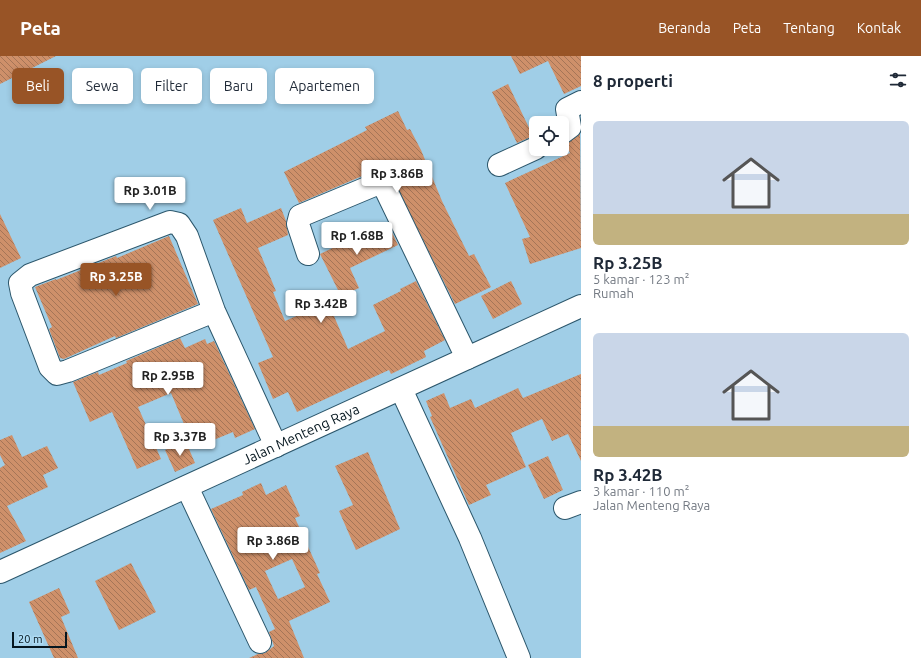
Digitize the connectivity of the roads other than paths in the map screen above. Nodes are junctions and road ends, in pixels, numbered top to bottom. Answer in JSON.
{"nodes":[{"id":1,"x":581,"y":102,"type":"edge"},
{"id":2,"x":568,"y":116,"type":"edge"},
{"id":3,"x":529,"y":151,"type":"edge"},
{"id":4,"x":499,"y":165,"type":"dead end"},
{"id":5,"x":308,"y":254,"type":"dead end"},
{"id":6,"x":581,"y":306,"type":"edge"},
{"id":7,"x":214,"y":311,"type":"junction"},
{"id":8,"x":467,"y":358,"type":"junction"},
{"id":9,"x":401,"y":389,"type":"junction"},
{"id":10,"x":276,"y":446,"type":"junction"},
{"id":11,"x":187,"y":487,"type":"junction"},
{"id":12,"x":0,"y":572,"type":"edge"},
{"id":13,"x":260,"y":642,"type":"dead end"},
{"id":14,"x":519,"y":658,"type":"edge"}],
"edges":[{"from":1,"to":2,"type":"street"},
{"from":3,"to":4,"type":"street"},
{"from":5,"to":8,"type":"street"},
{"from":6,"to":8,"type":"street","name":"Jalan Menteng Raya"},
{"from":7,"to":7,"type":"street"},
{"from":7,"to":10,"type":"street"},
{"from":8,"to":9,"type":"street","name":"Jalan Menteng Raya"},
{"from":9,"to":10,"type":"street","name":"Jalan Menteng Raya"},
{"from":9,"to":14,"type":"street"},
{"from":10,"to":11,"type":"street","name":"Jalan Menteng Raya"},
{"from":11,"to":12,"type":"street","name":"Jalan Menteng Raya"},
{"from":11,"to":13,"type":"street"}]}
